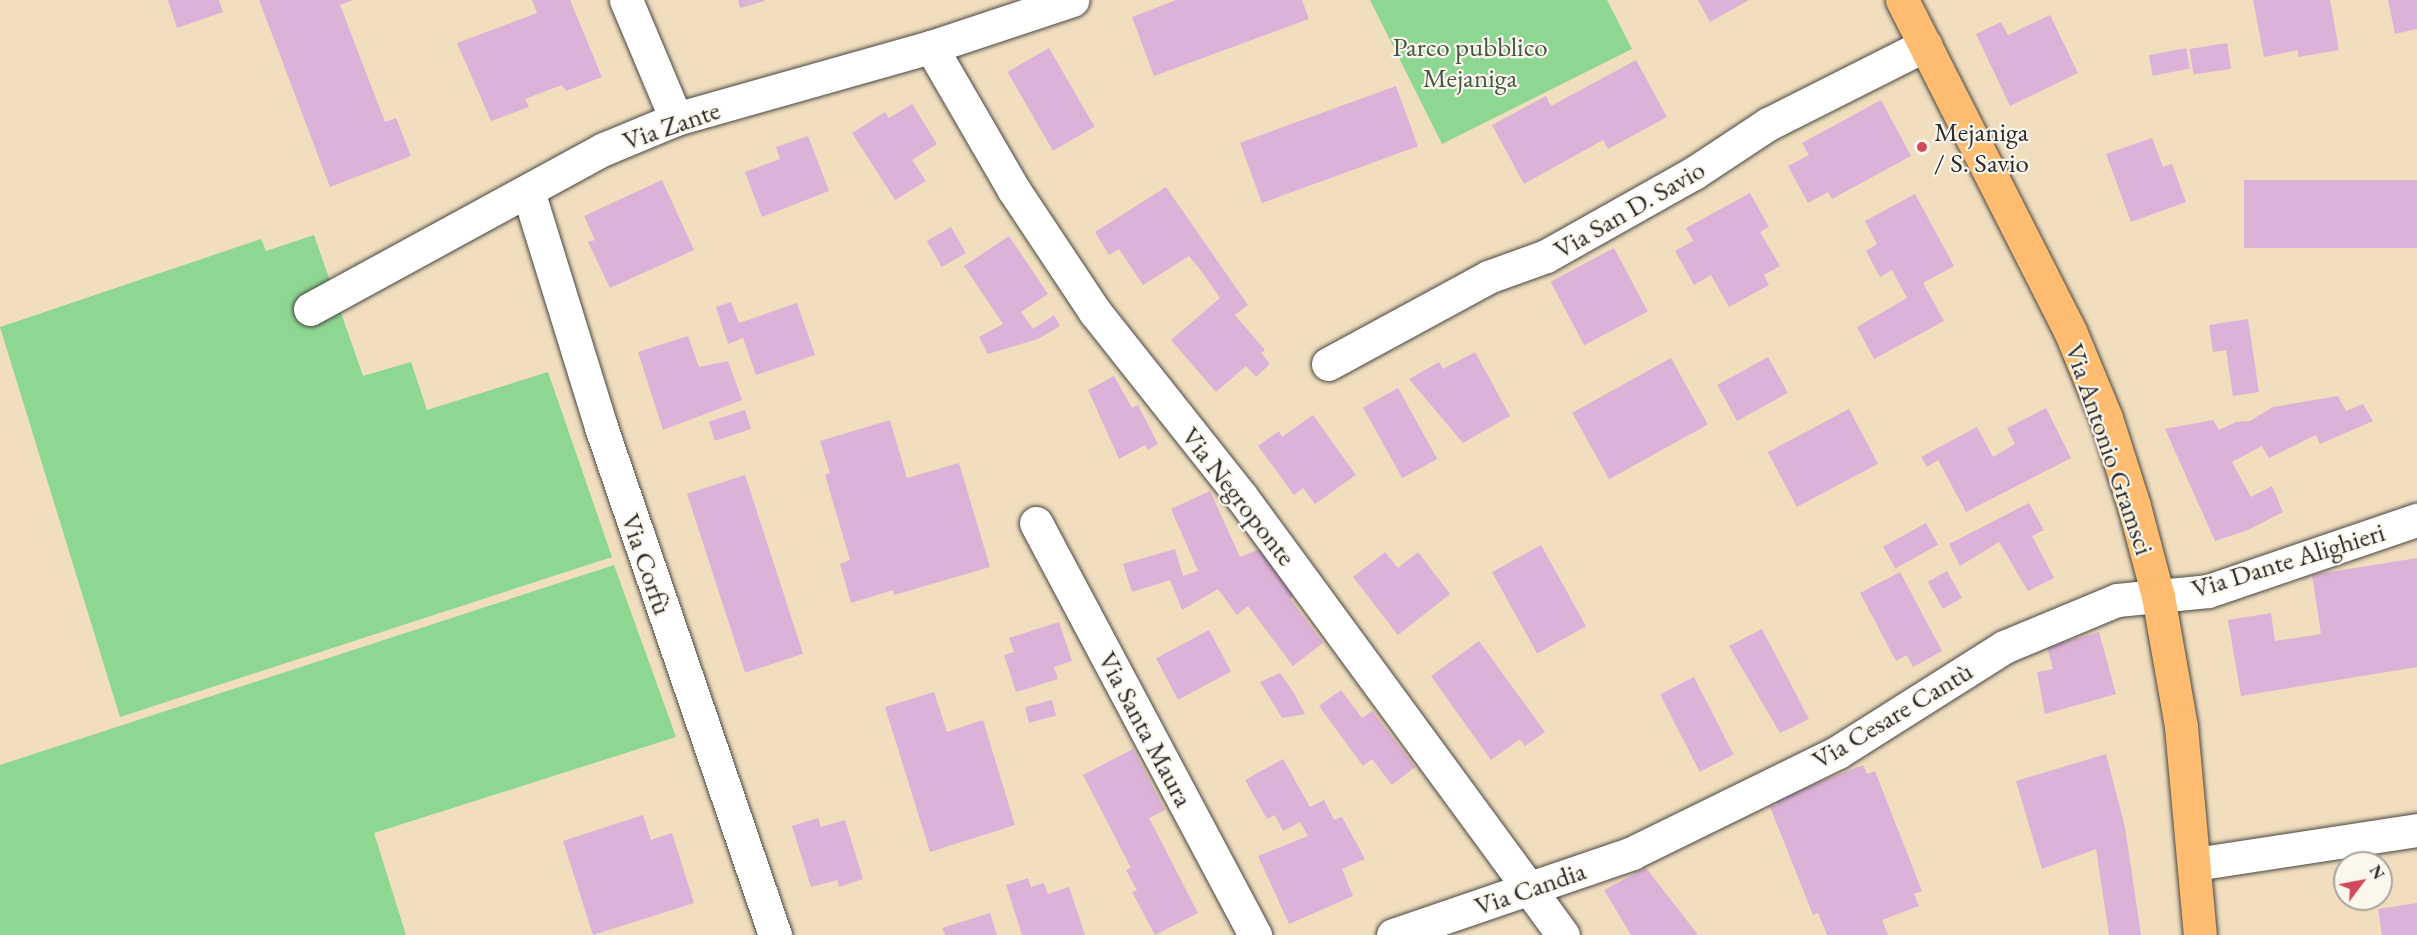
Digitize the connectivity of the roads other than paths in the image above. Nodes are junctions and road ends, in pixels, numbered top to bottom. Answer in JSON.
{"nodes":[{"id":1,"x":626,"y":0,"type":"edge"},
{"id":2,"x":1902,"y":0,"type":"edge"},
{"id":3,"x":1065,"y":2,"type":"edge"},
{"id":4,"x":1925,"y":45,"type":"junction"},
{"id":5,"x":931,"y":47,"type":"junction"},
{"id":6,"x":676,"y":119,"type":"junction"},
{"id":7,"x":528,"y":191,"type":"junction"},
{"id":8,"x":310,"y":309,"type":"dead end"},
{"id":9,"x":1328,"y":364,"type":"dead end"},
{"id":10,"x":2417,"y":520,"type":"edge"},
{"id":11,"x":1036,"y":523,"type":"dead end"},
{"id":12,"x":2158,"y":596,"type":"junction"},
{"id":13,"x":2417,"y":830,"type":"edge"},
{"id":14,"x":1632,"y":853,"type":"joint"},
{"id":15,"x":2195,"y":864,"type":"junction"},
{"id":16,"x":1532,"y":888,"type":"junction"},
{"id":17,"x":775,"y":935,"type":"edge"},
{"id":18,"x":1255,"y":935,"type":"edge"},
{"id":19,"x":1393,"y":935,"type":"edge"},
{"id":20,"x":1563,"y":935,"type":"edge"},
{"id":21,"x":2200,"y":935,"type":"edge"}],
"edges":[{"from":1,"to":6,"type":"street"},
{"from":2,"to":4,"type":"main road","name":"Via Antonio Gramsci"},
{"from":3,"to":5,"type":"street","name":"Via Zante"},
{"from":4,"to":9,"type":"street","name":"Via San D. Savio"},
{"from":4,"to":12,"type":"main road","name":"Via Antonio Gramsci"},
{"from":5,"to":6,"type":"street","name":"Via Zante"},
{"from":5,"to":16,"type":"street","name":"Via Negroponte"},
{"from":6,"to":7,"type":"street","name":"Via Zante"},
{"from":7,"to":8,"type":"street","name":"Via Zante"},
{"from":7,"to":17,"type":"street","name":"Via Corfù"},
{"from":10,"to":12,"type":"street","name":"Via Dante Alighieri"},
{"from":11,"to":18,"type":"street","name":"Via Santa Maura"},
{"from":12,"to":14,"type":"street","name":"Via Cesare Cantù"},
{"from":12,"to":15,"type":"main road","name":"Via Antonio Gramsci"},
{"from":13,"to":15,"type":"street"},
{"from":14,"to":16,"type":"street","name":"Via Candia"},
{"from":15,"to":21,"type":"main road","name":"Via Antonio Gramsci"},
{"from":16,"to":19,"type":"street","name":"Via Candia"},
{"from":16,"to":20,"type":"street","name":"Via Negroponte"}]}
